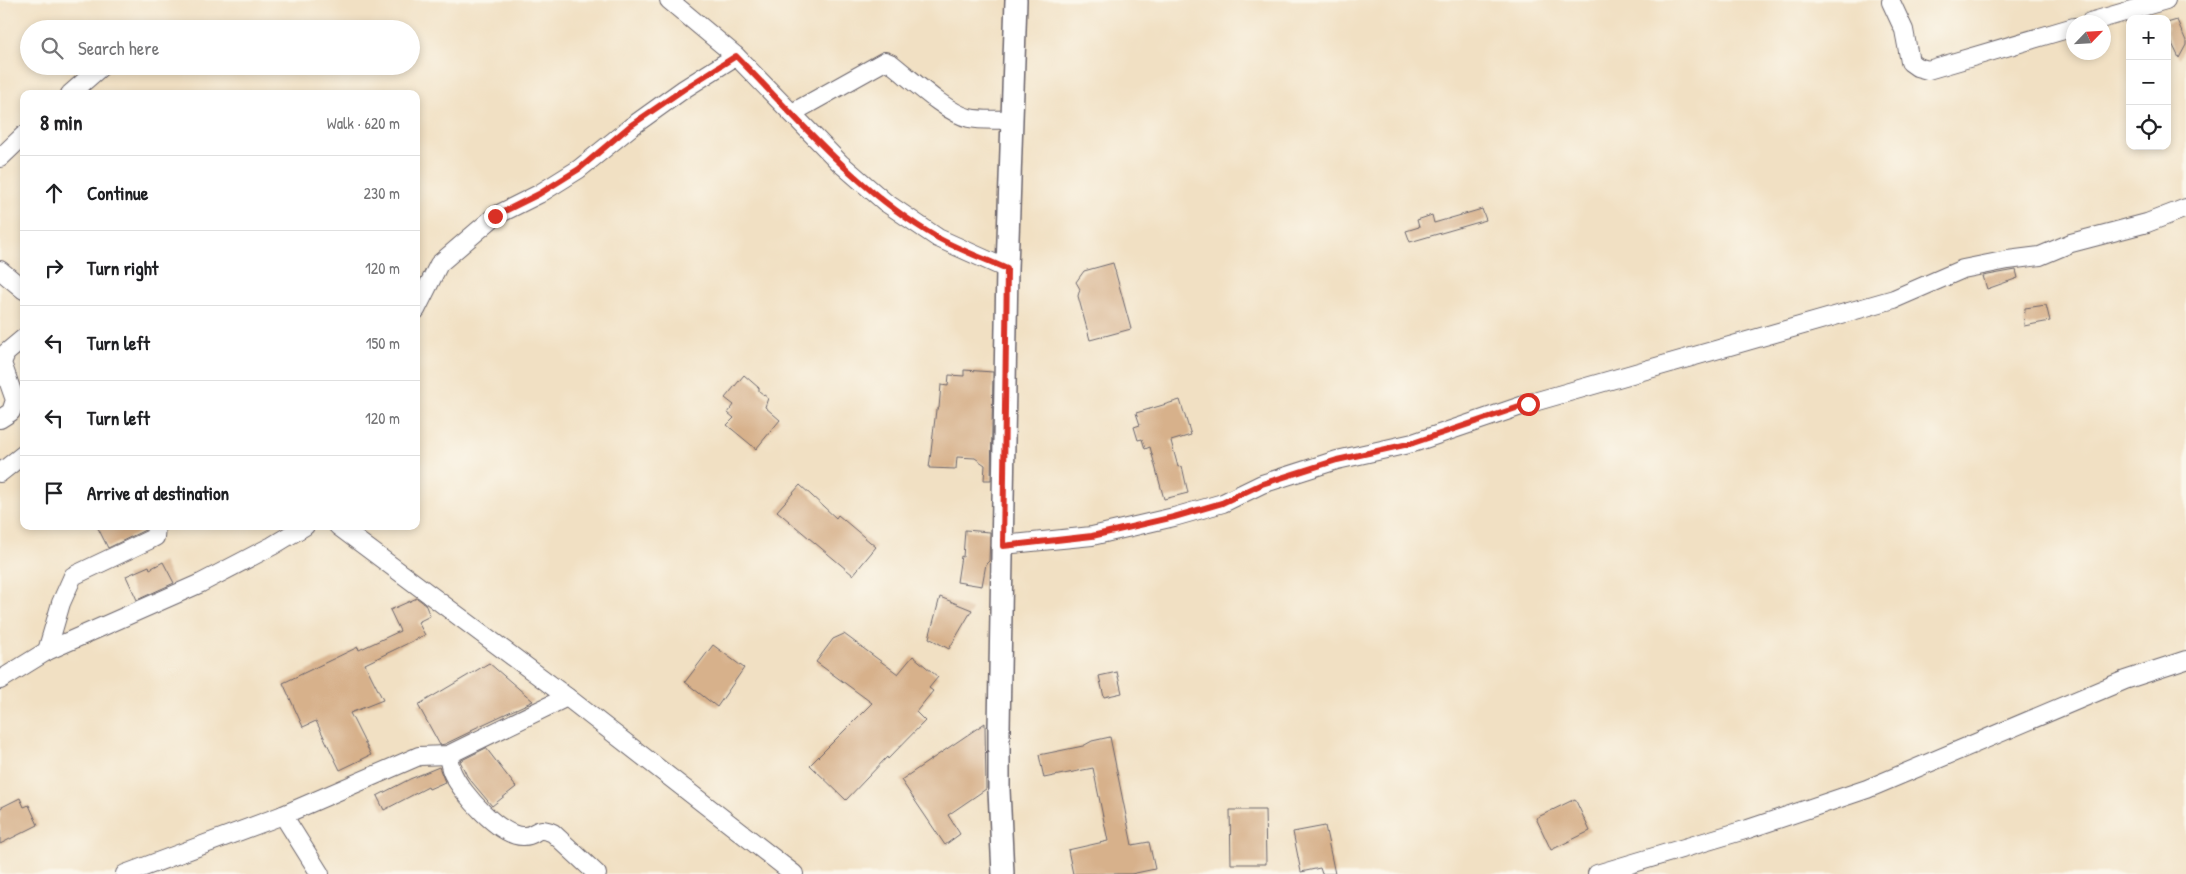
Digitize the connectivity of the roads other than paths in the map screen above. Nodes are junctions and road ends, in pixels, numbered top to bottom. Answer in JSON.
{"nodes":[{"id":1,"x":669,"y":0,"type":"edge"},
{"id":2,"x":1016,"y":0,"type":"edge"},
{"id":3,"x":2166,"y":0,"type":"edge"},
{"id":4,"x":1891,"y":2,"type":"dead end"},
{"id":5,"x":2111,"y":16,"type":"edge"},
{"id":6,"x":2066,"y":30,"type":"edge"},
{"id":7,"x":736,"y":56,"type":"junction"},
{"id":8,"x":92,"y":75,"type":"edge"},
{"id":9,"x":75,"y":90,"type":"edge"},
{"id":10,"x":792,"y":112,"type":"junction"},
{"id":11,"x":1013,"y":120,"type":"junction"},
{"id":12,"x":20,"y":139,"type":"edge"},
{"id":13,"x":0,"y":158,"type":"edge"},
{"id":14,"x":2186,"y":208,"type":"edge"},
{"id":15,"x":1007,"y":269,"type":"junction"},
{"id":16,"x":0,"y":270,"type":"edge"},
{"id":17,"x":20,"y":287,"type":"edge"},
{"id":18,"x":420,"y":302,"type":"edge"},
{"id":19,"x":20,"y":341,"type":"edge"},
{"id":20,"x":0,"y":419,"type":"edge"},
{"id":21,"x":20,"y":457,"type":"edge"},
{"id":22,"x":0,"y":473,"type":"edge"},
{"id":23,"x":155,"y":530,"type":"edge"},
{"id":24,"x":298,"y":530,"type":"edge"},
{"id":25,"x":345,"y":530,"type":"edge"},
{"id":26,"x":1003,"y":546,"type":"junction"},
{"id":27,"x":47,"y":651,"type":"junction"},
{"id":28,"x":2186,"y":660,"type":"edge"},
{"id":29,"x":0,"y":680,"type":"edge"},
{"id":30,"x":567,"y":697,"type":"junction"},
{"id":31,"x":448,"y":755,"type":"junction"},
{"id":32,"x":283,"y":815,"type":"junction"},
{"id":33,"x":124,"y":874,"type":"edge"},
{"id":34,"x":320,"y":874,"type":"edge"},
{"id":35,"x":597,"y":874,"type":"edge"},
{"id":36,"x":794,"y":874,"type":"edge"},
{"id":37,"x":1004,"y":874,"type":"edge"},
{"id":38,"x":1596,"y":874,"type":"edge"}],
"edges":[{"from":1,"to":7,"type":"street"},
{"from":2,"to":11,"type":"street"},
{"from":3,"to":5,"type":"street"},
{"from":4,"to":6,"type":"street"},
{"from":7,"to":10,"type":"street"},
{"from":7,"to":18,"type":"street"},
{"from":8,"to":9,"type":"street"},
{"from":10,"to":11,"type":"street"},
{"from":10,"to":15,"type":"street"},
{"from":11,"to":15,"type":"street"},
{"from":12,"to":13,"type":"street"},
{"from":14,"to":26,"type":"street"},
{"from":15,"to":26,"type":"street"},
{"from":16,"to":17,"type":"street"},
{"from":19,"to":20,"type":"street"},
{"from":21,"to":22,"type":"street"},
{"from":23,"to":27,"type":"street"},
{"from":24,"to":27,"type":"street"},
{"from":25,"to":30,"type":"street"},
{"from":26,"to":37,"type":"street"},
{"from":27,"to":29,"type":"street"},
{"from":28,"to":38,"type":"street"},
{"from":30,"to":31,"type":"street"},
{"from":30,"to":36,"type":"street"},
{"from":31,"to":32,"type":"street"},
{"from":31,"to":35,"type":"street"},
{"from":32,"to":33,"type":"street"},
{"from":32,"to":34,"type":"street"}]}
